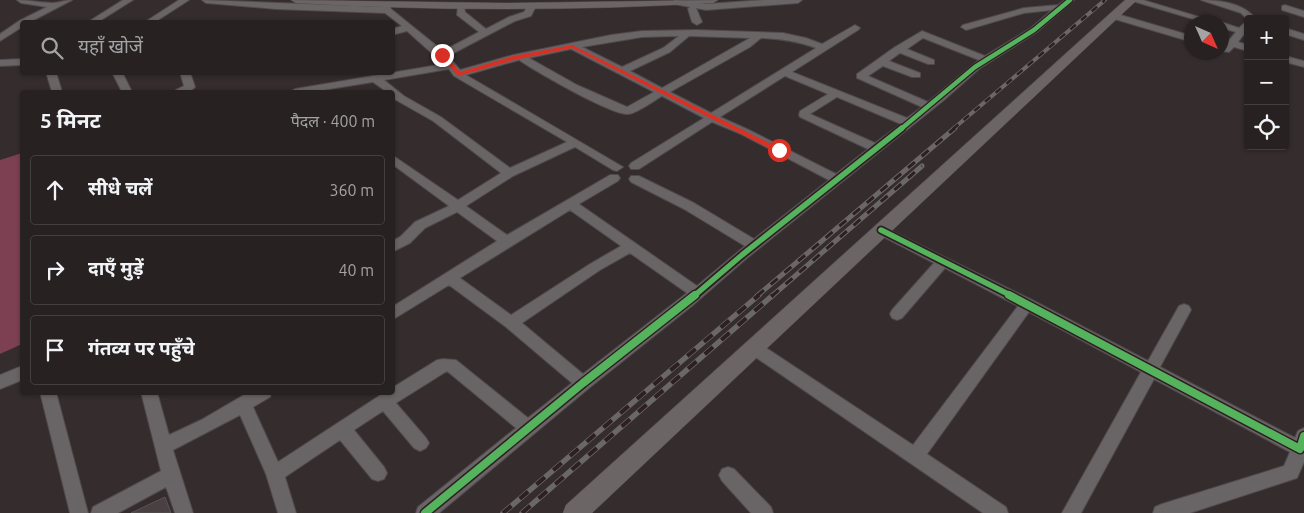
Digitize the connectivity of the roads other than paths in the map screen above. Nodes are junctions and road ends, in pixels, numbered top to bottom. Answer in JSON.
{"nodes":[{"id":1,"x":21,"y":0,"type":"edge"},
{"id":2,"x":68,"y":0,"type":"edge"},
{"id":3,"x":129,"y":0,"type":"edge"},
{"id":4,"x":185,"y":0,"type":"edge"},
{"id":5,"x":206,"y":0,"type":"edge"},
{"id":6,"x":296,"y":0,"type":"edge"},
{"id":7,"x":798,"y":0,"type":"edge"},
{"id":8,"x":1132,"y":0,"type":"edge"},
{"id":9,"x":1205,"y":0,"type":"edge"},
{"id":10,"x":719,"y":2,"type":"edge"},
{"id":11,"x":1218,"y":2,"type":"edge"},
{"id":12,"x":1065,"y":4,"type":"edge"},
{"id":13,"x":56,"y":6,"type":"junction"},
{"id":14,"x":532,"y":6,"type":"junction"},
{"id":15,"x":461,"y":7,"type":"junction"},
{"id":16,"x":386,"y":8,"type":"junction"},
{"id":17,"x":1286,"y":8,"type":"edge"},
{"id":18,"x":692,"y":9,"type":"dead end"},
{"id":19,"x":1304,"y":14,"type":"edge"},
{"id":20,"x":1186,"y":15,"type":"edge"},
{"id":21,"x":1248,"y":15,"type":"edge"},
{"id":22,"x":1114,"y":16,"type":"junction"},
{"id":23,"x":29,"y":20,"type":"edge"},
{"id":24,"x":96,"y":20,"type":"edge"},
{"id":25,"x":153,"y":20,"type":"edge"},
{"id":26,"x":697,"y":22,"type":"dead end"},
{"id":27,"x":20,"y":25,"type":"edge"},
{"id":28,"x":966,"y":26,"type":"dead end"},
{"id":29,"x":410,"y":27,"type":"junction"},
{"id":30,"x":1229,"y":27,"type":"edge"},
{"id":31,"x":856,"y":28,"type":"dead end"},
{"id":32,"x":1244,"y":28,"type":"edge"},
{"id":33,"x":395,"y":31,"type":"edge"},
{"id":34,"x":1241,"y":31,"type":"junction"},
{"id":35,"x":1289,"y":32,"type":"edge"},
{"id":36,"x":486,"y":33,"type":"junction"},
{"id":37,"x":686,"y":33,"type":"junction"},
{"id":38,"x":759,"y":35,"type":"junction"},
{"id":39,"x":1301,"y":36,"type":"edge"},
{"id":40,"x":1184,"y":37,"type":"edge"},
{"id":41,"x":0,"y":38,"type":"edge"},
{"id":42,"x":1231,"y":43,"type":"junction"},
{"id":43,"x":1290,"y":44,"type":"dead end"},
{"id":44,"x":572,"y":46,"type":"junction"},
{"id":45,"x":1229,"y":46,"type":"edge"},
{"id":46,"x":1244,"y":47,"type":"edge"},
{"id":47,"x":823,"y":48,"type":"junction"},
{"id":48,"x":898,"y":49,"type":"junction"},
{"id":49,"x":442,"y":55,"type":"junction"},
{"id":50,"x":521,"y":56,"type":"junction"},
{"id":51,"x":986,"y":60,"type":"junction"},
{"id":52,"x":1289,"y":60,"type":"edge"},
{"id":53,"x":880,"y":61,"type":"junction"},
{"id":54,"x":20,"y":62,"type":"edge"},
{"id":55,"x":931,"y":62,"type":"dead end"},
{"id":56,"x":2,"y":64,"type":"edge"},
{"id":57,"x":1304,"y":64,"type":"edge"},
{"id":58,"x":450,"y":66,"type":"junction"},
{"id":59,"x":622,"y":71,"type":"junction"},
{"id":60,"x":784,"y":72,"type":"junction"},
{"id":61,"x":458,"y":74,"type":"junction"},
{"id":62,"x":52,"y":75,"type":"edge"},
{"id":63,"x":118,"y":75,"type":"edge"},
{"id":64,"x":186,"y":75,"type":"edge"},
{"id":65,"x":916,"y":75,"type":"dead end"},
{"id":66,"x":376,"y":79,"type":"junction"},
{"id":67,"x":56,"y":90,"type":"edge"},
{"id":68,"x":126,"y":90,"type":"edge"},
{"id":69,"x":184,"y":90,"type":"edge"},
{"id":70,"x":316,"y":90,"type":"edge"},
{"id":71,"x":390,"y":90,"type":"edge"},
{"id":72,"x":661,"y":92,"type":"junction"},
{"id":73,"x":836,"y":92,"type":"junction"},
{"id":74,"x":395,"y":94,"type":"edge"},
{"id":75,"x":928,"y":106,"type":"junction"},
{"id":76,"x":712,"y":118,"type":"junction"},
{"id":77,"x":909,"y":123,"type":"junction"},
{"id":78,"x":575,"y":143,"type":"junction"},
{"id":79,"x":876,"y":148,"type":"junction"},
{"id":80,"x":395,"y":161,"type":"edge"},
{"id":81,"x":616,"y":172,"type":"junction"},
{"id":82,"x":635,"y":172,"type":"junction"},
{"id":83,"x":509,"y":173,"type":"junction"},
{"id":84,"x":839,"y":180,"type":"junction"},
{"id":85,"x":570,"y":204,"type":"junction"},
{"id":86,"x":456,"y":207,"type":"junction"},
{"id":87,"x":881,"y":230,"type":"junction"},
{"id":88,"x":507,"y":242,"type":"junction"},
{"id":89,"x":395,"y":245,"type":"edge"},
{"id":90,"x":630,"y":246,"type":"junction"},
{"id":91,"x":754,"y":246,"type":"junction"},
{"id":92,"x":943,"y":261,"type":"junction"},
{"id":93,"x":450,"y":278,"type":"junction"},
{"id":94,"x":697,"y":293,"type":"junction"},
{"id":95,"x":1027,"y":304,"type":"junction"},
{"id":96,"x":1184,"y":310,"type":"dead end"},
{"id":97,"x":395,"y":313,"type":"edge"},
{"id":98,"x":897,"y":314,"type":"dead end"},
{"id":99,"x":511,"y":323,"type":"junction"},
{"id":100,"x":754,"y":348,"type":"junction"},
{"id":101,"x":1149,"y":370,"type":"junction"},
{"id":102,"x":20,"y":374,"type":"edge"},
{"id":103,"x":0,"y":382,"type":"edge"},
{"id":104,"x":583,"y":383,"type":"junction"},
{"id":105,"x":395,"y":394,"type":"edge"},
{"id":106,"x":48,"y":395,"type":"edge"},
{"id":107,"x":150,"y":395,"type":"edge"},
{"id":108,"x":259,"y":395,"type":"edge"},
{"id":109,"x":394,"y":395,"type":"edge"},
{"id":110,"x":384,"y":401,"type":"junction"},
{"id":111,"x":244,"y":405,"type":"junction"},
{"id":112,"x":528,"y":428,"type":"junction"},
{"id":113,"x":342,"y":429,"type":"junction"},
{"id":114,"x":1302,"y":442,"type":"edge"},
{"id":115,"x":420,"y":443,"type":"dead end"},
{"id":116,"x":164,"y":446,"type":"junction"},
{"id":117,"x":915,"y":456,"type":"junction"},
{"id":118,"x":378,"y":473,"type":"dead end"},
{"id":119,"x":275,"y":474,"type":"junction"},
{"id":120,"x":171,"y":475,"type":"junction"},
{"id":121,"x":728,"y":475,"type":"dead end"},
{"id":122,"x":79,"y":513,"type":"edge"},
{"id":123,"x":100,"y":513,"type":"edge"},
{"id":124,"x":184,"y":513,"type":"edge"},
{"id":125,"x":287,"y":513,"type":"edge"},
{"id":126,"x":424,"y":513,"type":"edge"},
{"id":127,"x":575,"y":513,"type":"edge"},
{"id":128,"x":764,"y":513,"type":"edge"},
{"id":129,"x":999,"y":513,"type":"edge"},
{"id":130,"x":1071,"y":513,"type":"edge"},
{"id":131,"x":1162,"y":513,"type":"edge"}],
"edges":[{"from":1,"to":13,"type":"street"},
{"from":2,"to":13,"type":"street"},
{"from":3,"to":24,"type":"street"},
{"from":4,"to":25,"type":"street"},
{"from":5,"to":16,"type":"street"},
{"from":6,"to":16,"type":"main road"},
{"from":7,"to":10,"type":"street"},
{"from":8,"to":20,"type":"street"},
{"from":8,"to":22,"type":"main road"},
{"from":9,"to":11,"type":"street"},
{"from":10,"to":14,"type":"main road"},
{"from":11,"to":21,"type":"street"},
{"from":12,"to":28,"type":"street"},
{"from":12,"to":51,"type":"street"},
{"from":13,"to":23,"type":"street"},
{"from":14,"to":15,"type":"main road"},
{"from":14,"to":36,"type":"street"},
{"from":15,"to":16,"type":"main road"},
{"from":15,"to":36,"type":"street"},
{"from":16,"to":29,"type":"street"},
{"from":17,"to":19,"type":"street"},
{"from":18,"to":26,"type":"street"},
{"from":22,"to":40,"type":"street"},
{"from":22,"to":87,"type":"main road"},
{"from":27,"to":41,"type":"street"},
{"from":29,"to":33,"type":"street"},
{"from":29,"to":49,"type":"street"},
{"from":30,"to":34,"type":"street"},
{"from":31,"to":47,"type":"street"},
{"from":32,"to":34,"type":"street"},
{"from":34,"to":42,"type":"street"},
{"from":35,"to":39,"type":"street"},
{"from":36,"to":49,"type":"street"},
{"from":37,"to":38,"type":"street"},
{"from":37,"to":44,"type":"street"},
{"from":37,"to":59,"type":"street"},
{"from":38,"to":47,"type":"street"},
{"from":38,"to":72,"type":"street"},
{"from":39,"to":43,"type":"street"},
{"from":42,"to":45,"type":"street"},
{"from":42,"to":46,"type":"street"},
{"from":44,"to":50,"type":"street"},
{"from":44,"to":59,"type":"street"},
{"from":47,"to":60,"type":"street"},
{"from":48,"to":51,"type":"street"},
{"from":48,"to":53,"type":"street"},
{"from":48,"to":55,"type":"street"},
{"from":49,"to":58,"type":"street"},
{"from":50,"to":61,"type":"street"},
{"from":50,"to":72,"type":"street"},
{"from":51,"to":75,"type":"street"},
{"from":52,"to":57,"type":"street"},
{"from":53,"to":65,"type":"street"},
{"from":53,"to":75,"type":"street"},
{"from":54,"to":56,"type":"street"},
{"from":58,"to":61,"type":"street"},
{"from":58,"to":66,"type":"street"},
{"from":59,"to":72,"type":"street"},
{"from":60,"to":73,"type":"street"},
{"from":60,"to":76,"type":"street"},
{"from":61,"to":78,"type":"street"},
{"from":62,"to":67,"type":"street"},
{"from":63,"to":68,"type":"street"},
{"from":64,"to":69,"type":"street"},
{"from":66,"to":70,"type":"street"},
{"from":66,"to":71,"type":"street"},
{"from":72,"to":76,"type":"street"},
{"from":73,"to":77,"type":"street"},
{"from":73,"to":79,"type":"street"},
{"from":74,"to":83,"type":"street"},
{"from":75,"to":77,"type":"street"},
{"from":76,"to":82,"type":"street"},
{"from":76,"to":84,"type":"street"},
{"from":77,"to":79,"type":"street"},
{"from":78,"to":81,"type":"street"},
{"from":78,"to":83,"type":"street"},
{"from":79,"to":84,"type":"street"},
{"from":80,"to":86,"type":"street"},
{"from":81,"to":82,"type":"street"},
{"from":81,"to":85,"type":"street"},
{"from":82,"to":91,"type":"street"},
{"from":83,"to":86,"type":"street"},
{"from":84,"to":91,"type":"street"},
{"from":85,"to":88,"type":"street"},
{"from":85,"to":90,"type":"street"},
{"from":86,"to":88,"type":"street"},
{"from":86,"to":89,"type":"street"},
{"from":87,"to":92,"type":"street"},
{"from":87,"to":100,"type":"main road"},
{"from":88,"to":93,"type":"street"},
{"from":90,"to":94,"type":"street"},
{"from":90,"to":99,"type":"street"},
{"from":91,"to":94,"type":"street"},
{"from":92,"to":95,"type":"street"},
{"from":92,"to":98,"type":"street"},
{"from":93,"to":97,"type":"street"},
{"from":93,"to":99,"type":"street"},
{"from":94,"to":104,"type":"street"},
{"from":95,"to":101,"type":"street"},
{"from":95,"to":117,"type":"street"},
{"from":96,"to":101,"type":"street"},
{"from":99,"to":104,"type":"street"},
{"from":100,"to":117,"type":"street"},
{"from":100,"to":127,"type":"main road"},
{"from":101,"to":114,"type":"street"},
{"from":101,"to":130,"type":"street"},
{"from":102,"to":103,"type":"street"},
{"from":104,"to":112,"type":"street"},
{"from":105,"to":112,"type":"street"},
{"from":106,"to":122,"type":"street"},
{"from":107,"to":116,"type":"street"},
{"from":108,"to":111,"type":"street"},
{"from":109,"to":110,"type":"street"},
{"from":110,"to":113,"type":"street"},
{"from":110,"to":115,"type":"street"},
{"from":111,"to":116,"type":"street"},
{"from":111,"to":119,"type":"street"},
{"from":112,"to":126,"type":"street"},
{"from":113,"to":118,"type":"street"},
{"from":113,"to":119,"type":"street"},
{"from":114,"to":131,"type":"street"},
{"from":116,"to":120,"type":"street"},
{"from":117,"to":129,"type":"street"},
{"from":119,"to":125,"type":"street"},
{"from":120,"to":123,"type":"street"},
{"from":120,"to":124,"type":"street"},
{"from":121,"to":128,"type":"street"}]}
